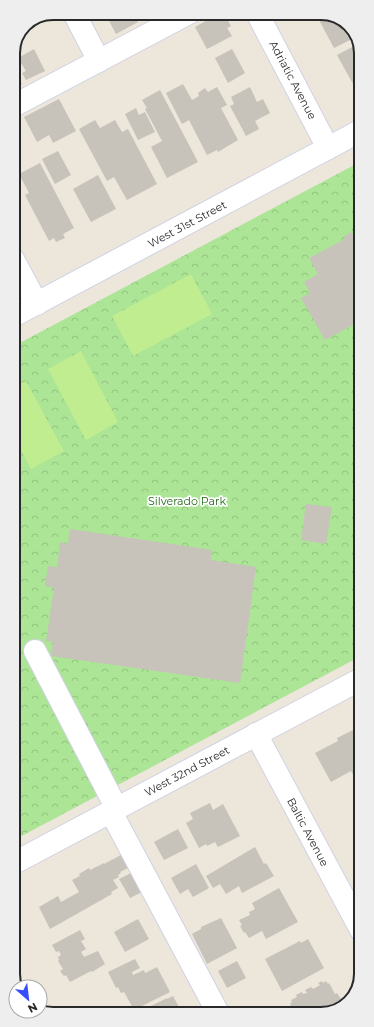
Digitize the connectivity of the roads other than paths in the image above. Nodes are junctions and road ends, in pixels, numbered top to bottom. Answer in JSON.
{"nodes":[{"id":1,"x":78,"y":20,"type":"edge"},
{"id":2,"x":176,"y":20,"type":"edge"},
{"id":3,"x":261,"y":20,"type":"edge"},
{"id":4,"x":99,"y":61,"type":"junction"},
{"id":5,"x":20,"y":102,"type":"edge"},
{"id":6,"x":354,"y":134,"type":"edge"},
{"id":7,"x":328,"y":148,"type":"junction"},
{"id":8,"x":20,"y":272,"type":"edge"},
{"id":9,"x":37,"y":304,"type":"junction"},
{"id":10,"x":20,"y":313,"type":"edge"},
{"id":11,"x":35,"y":651,"type":"dead end"},
{"id":12,"x":354,"y":682,"type":"edge"},
{"id":13,"x":256,"y":734,"type":"junction"},
{"id":14,"x":114,"y":810,"type":"junction"},
{"id":15,"x":20,"y":861,"type":"edge"},
{"id":16,"x":354,"y":917,"type":"edge"},
{"id":17,"x":215,"y":1007,"type":"edge"}],
"edges":[{"from":1,"to":4,"type":"street"},
{"from":2,"to":4,"type":"street"},
{"from":3,"to":7,"type":"street","name":"Adriatic Avenue"},
{"from":4,"to":5,"type":"street"},
{"from":6,"to":7,"type":"street","name":"West 31st Street"},
{"from":7,"to":9,"type":"street","name":"West 31st Street"},
{"from":8,"to":9,"type":"street"},
{"from":9,"to":10,"type":"street","name":"West 31st Street"},
{"from":11,"to":14,"type":"street"},
{"from":12,"to":13,"type":"street","name":"West 32nd Street"},
{"from":13,"to":14,"type":"street","name":"West 32nd Street"},
{"from":13,"to":16,"type":"street","name":"Baltic Avenue"},
{"from":14,"to":15,"type":"street","name":"West 32nd Street"},
{"from":14,"to":17,"type":"street"}]}
